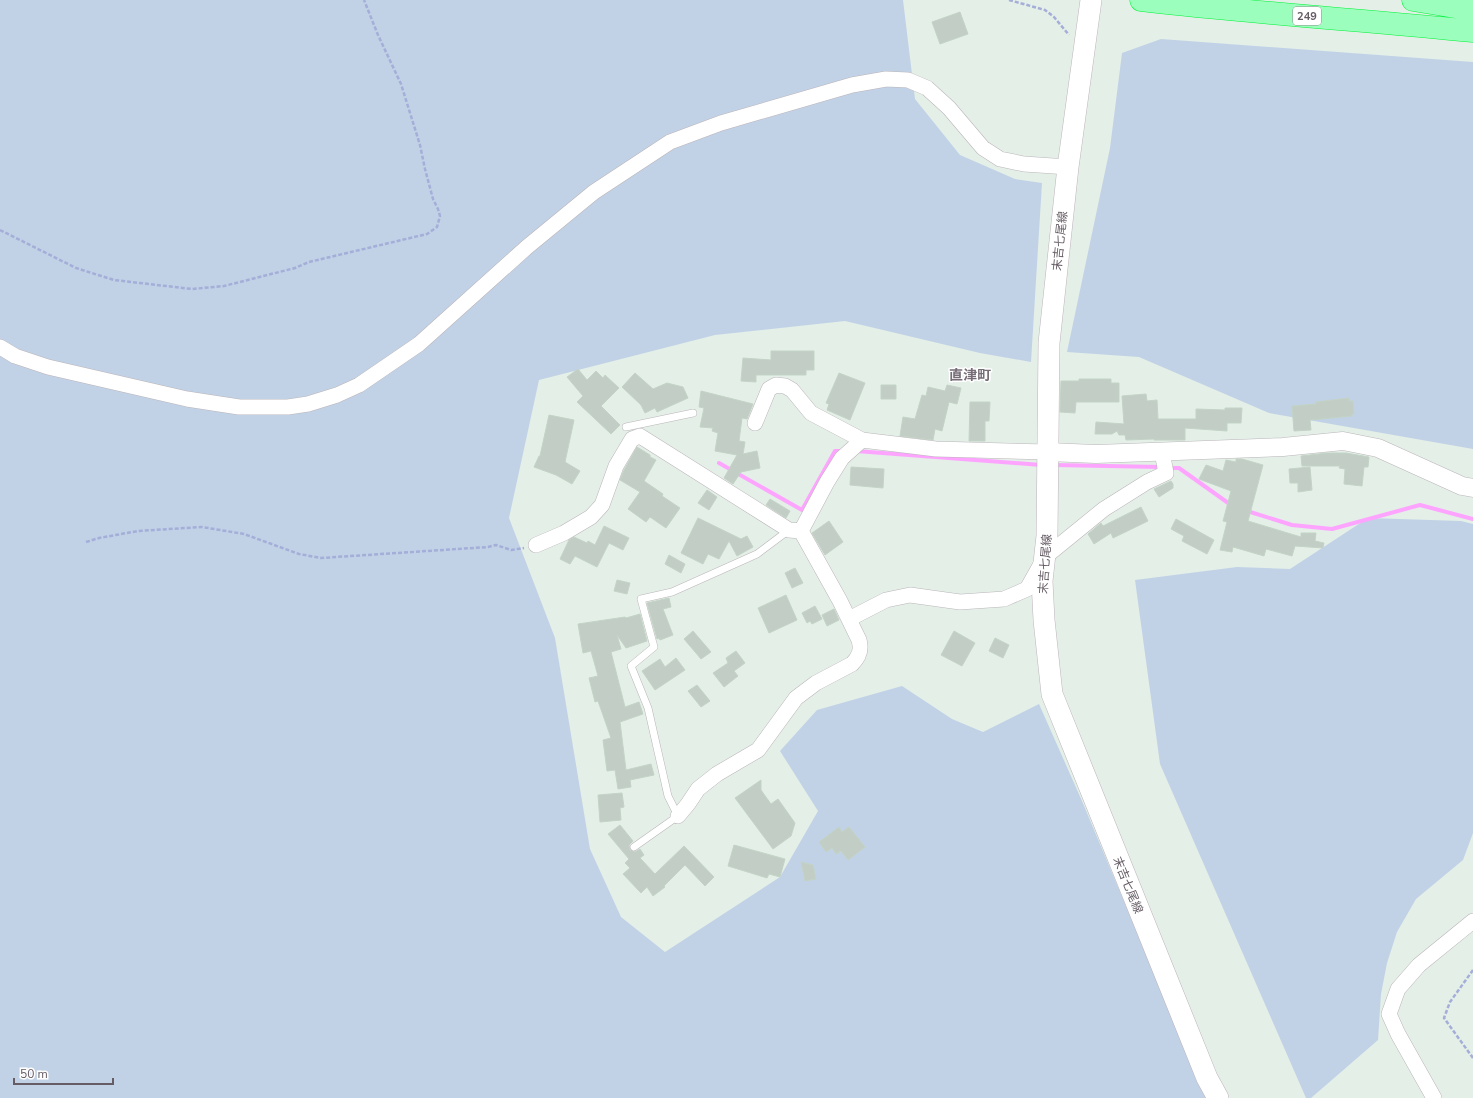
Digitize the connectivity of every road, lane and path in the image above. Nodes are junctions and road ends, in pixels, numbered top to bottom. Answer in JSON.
{"nodes":[{"id":1,"x":364,"y":0,"type":"edge"},
{"id":2,"x":1009,"y":0,"type":"edge"},
{"id":3,"x":1090,"y":0,"type":"edge"},
{"id":4,"x":1142,"y":0,"type":"edge"},
{"id":5,"x":1413,"y":0,"type":"edge"},
{"id":6,"x":1473,"y":10,"type":"edge"},
{"id":7,"x":1473,"y":31,"type":"edge"},
{"id":8,"x":1084,"y":54,"type":"junction"},
{"id":9,"x":1068,"y":167,"type":"junction"},
{"id":10,"x":0,"y":230,"type":"edge"},
{"id":11,"x":0,"y":347,"type":"edge"},
{"id":12,"x":693,"y":413,"type":"dead end"},
{"id":13,"x":755,"y":423,"type":"dead end"},
{"id":14,"x":640,"y":436,"type":"junction"},
{"id":15,"x":862,"y":440,"type":"junction"},
{"id":16,"x":1048,"y":452,"type":"junction"},
{"id":17,"x":1162,"y":452,"type":"junction"},
{"id":18,"x":1473,"y":488,"type":"edge"},
{"id":19,"x":795,"y":531,"type":"junction"},
{"id":20,"x":86,"y":542,"type":"dead end"},
{"id":21,"x":536,"y":545,"type":"joint"},
{"id":22,"x":1045,"y":557,"type":"junction"},
{"id":23,"x":849,"y":619,"type":"junction"},
{"id":24,"x":678,"y":816,"type":"junction"},
{"id":25,"x":634,"y":847,"type":"dead end"},
{"id":26,"x":1473,"y":921,"type":"edge"},
{"id":27,"x":1473,"y":970,"type":"edge"},
{"id":28,"x":1473,"y":1058,"type":"edge"},
{"id":29,"x":1218,"y":1098,"type":"edge"},
{"id":30,"x":1434,"y":1098,"type":"edge"}],
"edges":[{"from":1,"to":10,"type":"path"},
{"from":2,"to":8,"type":"path"},
{"from":3,"to":8,"type":"main road","name":"末吉七尾線"},
{"from":4,"to":7,"type":"highway","number":"249"},
{"from":5,"to":6,"type":"highway"},
{"from":8,"to":9,"type":"main road","name":"末吉七尾線"},
{"from":9,"to":11,"type":"street"},
{"from":9,"to":16,"type":"main road","name":"末吉七尾線"},
{"from":12,"to":14,"type":"lane"},
{"from":13,"to":15,"type":"street"},
{"from":14,"to":19,"type":"street"},
{"from":14,"to":21,"type":"street"},
{"from":15,"to":16,"type":"street"},
{"from":15,"to":19,"type":"street"},
{"from":16,"to":17,"type":"street"},
{"from":16,"to":22,"type":"main road","name":"末吉七尾線"},
{"from":17,"to":18,"type":"street"},
{"from":17,"to":22,"type":"street"},
{"from":19,"to":23,"type":"street"},
{"from":19,"to":24,"type":"lane"},
{"from":20,"to":21,"type":"path"},
{"from":22,"to":23,"type":"street"},
{"from":22,"to":29,"type":"main road","name":"末吉七尾線"},
{"from":23,"to":24,"type":"street"},
{"from":24,"to":25,"type":"lane"},
{"from":26,"to":30,"type":"street"},
{"from":27,"to":28,"type":"path"}]}
